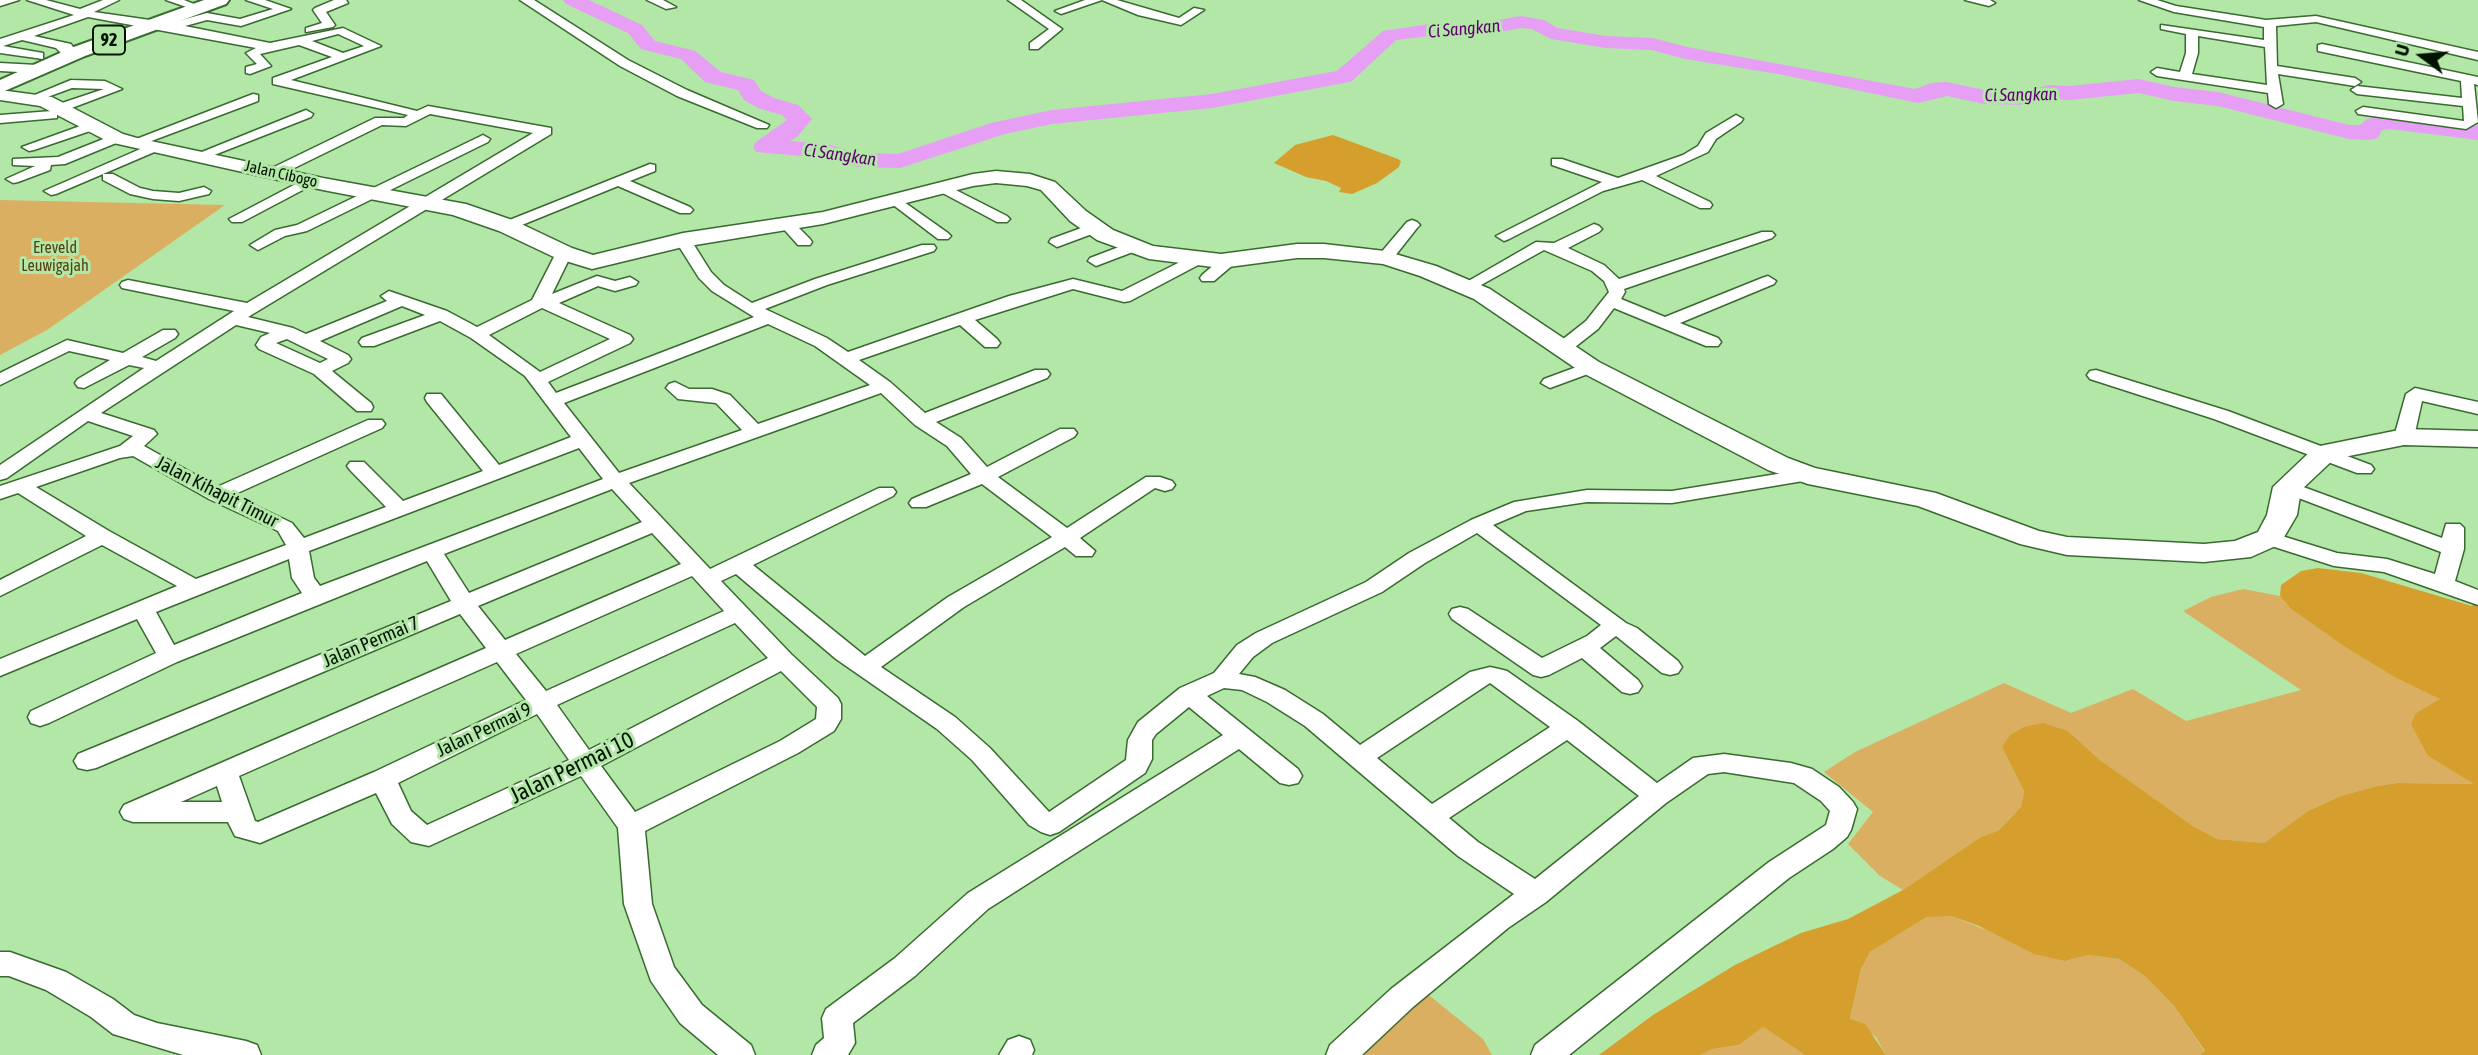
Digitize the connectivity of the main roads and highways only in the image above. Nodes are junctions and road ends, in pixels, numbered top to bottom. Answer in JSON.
{"nodes":[{"id":1,"x":220,"y":0,"type":"edge"},
{"id":2,"x":0,"y":87,"type":"edge"}],
"edges":[{"from":1,"to":2,"type":"main road","number":"92"}]}
